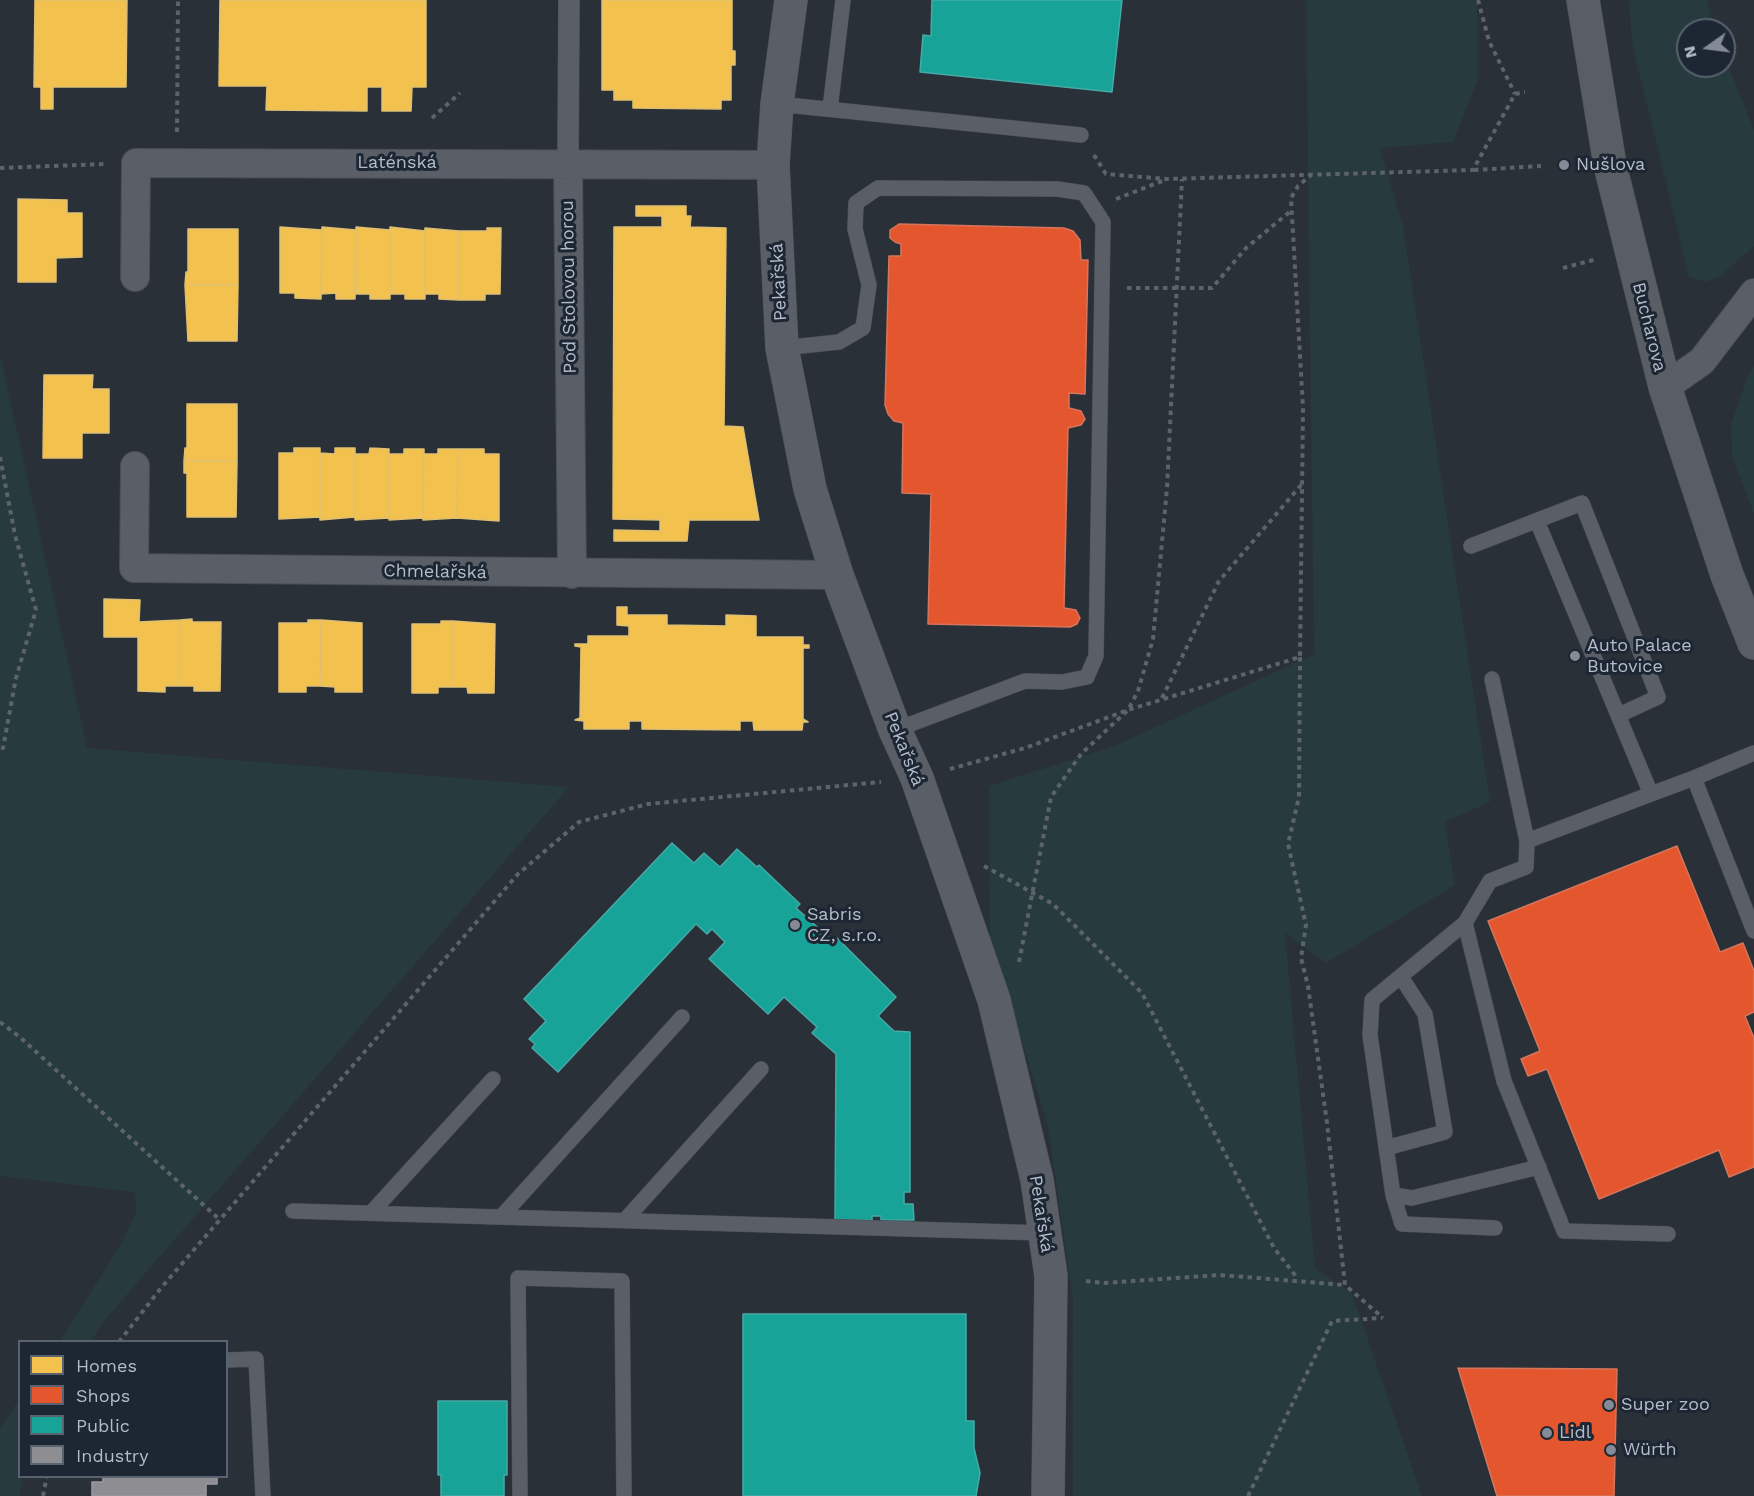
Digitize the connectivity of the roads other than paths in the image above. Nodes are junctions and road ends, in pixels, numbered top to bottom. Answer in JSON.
{"nodes":[{"id":1,"x":569,"y":0,"type":"edge"},
{"id":2,"x":791,"y":0,"type":"edge"},
{"id":3,"x":843,"y":0,"type":"edge"},
{"id":4,"x":1583,"y":0,"type":"edge"},
{"id":5,"x":777,"y":104,"type":"junction"},
{"id":6,"x":830,"y":109,"type":"junction"},
{"id":7,"x":1081,"y":135,"type":"road end"},
{"id":8,"x":568,"y":164,"type":"junction"},
{"id":9,"x":772,"y":165,"type":"junction"},
{"id":10,"x":135,"y":277,"type":"dead end"},
{"id":11,"x":1754,"y":293,"type":"edge"},
{"id":12,"x":782,"y":348,"type":"junction"},
{"id":13,"x":1665,"y":387,"type":"junction"},
{"id":14,"x":135,"y":466,"type":"dead end"},
{"id":15,"x":1537,"y":521,"type":"junction"},
{"id":16,"x":1472,"y":546,"type":"dead end"},
{"id":17,"x":572,"y":574,"type":"junction"},
{"id":18,"x":837,"y":575,"type":"junction"},
{"id":19,"x":1754,"y":644,"type":"edge"},
{"id":20,"x":1492,"y":679,"type":"dead end"},
{"id":21,"x":1618,"y":715,"type":"junction"},
{"id":22,"x":895,"y":730,"type":"junction"},
{"id":23,"x":1754,"y":753,"type":"edge"},
{"id":24,"x":1694,"y":778,"type":"junction"},
{"id":25,"x":1651,"y":794,"type":"junction"},
{"id":26,"x":1527,"y":841,"type":"junction"},
{"id":27,"x":1465,"y":923,"type":"junction"},
{"id":28,"x":1754,"y":932,"type":"edge"},
{"id":29,"x":1401,"y":977,"type":"junction"},
{"id":30,"x":682,"y":1017,"type":"dead end"},
{"id":31,"x":761,"y":1069,"type":"dead end"},
{"id":32,"x":493,"y":1079,"type":"dead end"},
{"id":33,"x":1386,"y":1148,"type":"junction"},
{"id":34,"x":1539,"y":1167,"type":"junction"},
{"id":35,"x":1393,"y":1195,"type":"junction"},
{"id":36,"x":293,"y":1211,"type":"dead end"},
{"id":37,"x":371,"y":1213,"type":"junction"},
{"id":38,"x":501,"y":1217,"type":"junction"},
{"id":39,"x":625,"y":1221,"type":"junction"},
{"id":40,"x":1495,"y":1228,"type":"dead end"},
{"id":41,"x":1045,"y":1233,"type":"junction"},
{"id":42,"x":1668,"y":1234,"type":"dead end"},
{"id":43,"x":228,"y":1360,"type":"edge"},
{"id":44,"x":263,"y":1496,"type":"edge"},
{"id":45,"x":520,"y":1496,"type":"edge"},
{"id":46,"x":624,"y":1496,"type":"edge"},
{"id":47,"x":1048,"y":1496,"type":"edge"}],
"edges":[{"from":1,"to":8,"type":"street","name":"Pod Stolovou horou"},
{"from":2,"to":5,"type":"street","name":"Pekařská"},
{"from":3,"to":6,"type":"lane"},
{"from":4,"to":13,"type":"main road","name":"Bucharova"},
{"from":5,"to":6,"type":"lane"},
{"from":5,"to":9,"type":"street","name":"Pekařská"},
{"from":6,"to":7,"type":"lane"},
{"from":8,"to":9,"type":"street","name":"Laténská"},
{"from":8,"to":10,"type":"street","name":"Laténská"},
{"from":8,"to":17,"type":"street","name":"Pod Stolovou horou"},
{"from":9,"to":12,"type":"street","name":"Pekařská"},
{"from":11,"to":13,"type":"street"},
{"from":12,"to":18,"type":"street","name":"Pekařská"},
{"from":12,"to":22,"type":"lane"},
{"from":13,"to":19,"type":"main road","name":"Bucharova"},
{"from":14,"to":17,"type":"street","name":"Chmelařská"},
{"from":15,"to":16,"type":"lane"},
{"from":15,"to":21,"type":"lane"},
{"from":15,"to":21,"type":"lane"},
{"from":17,"to":18,"type":"street","name":"Chmelařská"},
{"from":18,"to":22,"type":"street","name":"Pekařská"},
{"from":20,"to":26,"type":"lane"},
{"from":21,"to":25,"type":"lane"},
{"from":22,"to":41,"type":"street","name":"Pekařská"},
{"from":23,"to":24,"type":"lane"},
{"from":24,"to":25,"type":"lane"},
{"from":24,"to":28,"type":"lane"},
{"from":25,"to":26,"type":"lane"},
{"from":26,"to":27,"type":"lane"},
{"from":27,"to":29,"type":"lane"},
{"from":27,"to":34,"type":"lane"},
{"from":29,"to":33,"type":"lane"},
{"from":29,"to":33,"type":"lane"},
{"from":30,"to":38,"type":"lane"},
{"from":31,"to":39,"type":"lane"},
{"from":32,"to":37,"type":"lane"},
{"from":33,"to":35,"type":"lane"},
{"from":34,"to":35,"type":"lane"},
{"from":34,"to":42,"type":"lane"},
{"from":35,"to":40,"type":"lane"},
{"from":36,"to":37,"type":"lane"},
{"from":37,"to":38,"type":"lane"},
{"from":38,"to":39,"type":"lane"},
{"from":39,"to":41,"type":"lane"},
{"from":41,"to":47,"type":"street","name":"Pekařská"},
{"from":43,"to":44,"type":"lane"},
{"from":45,"to":46,"type":"lane"}]}
